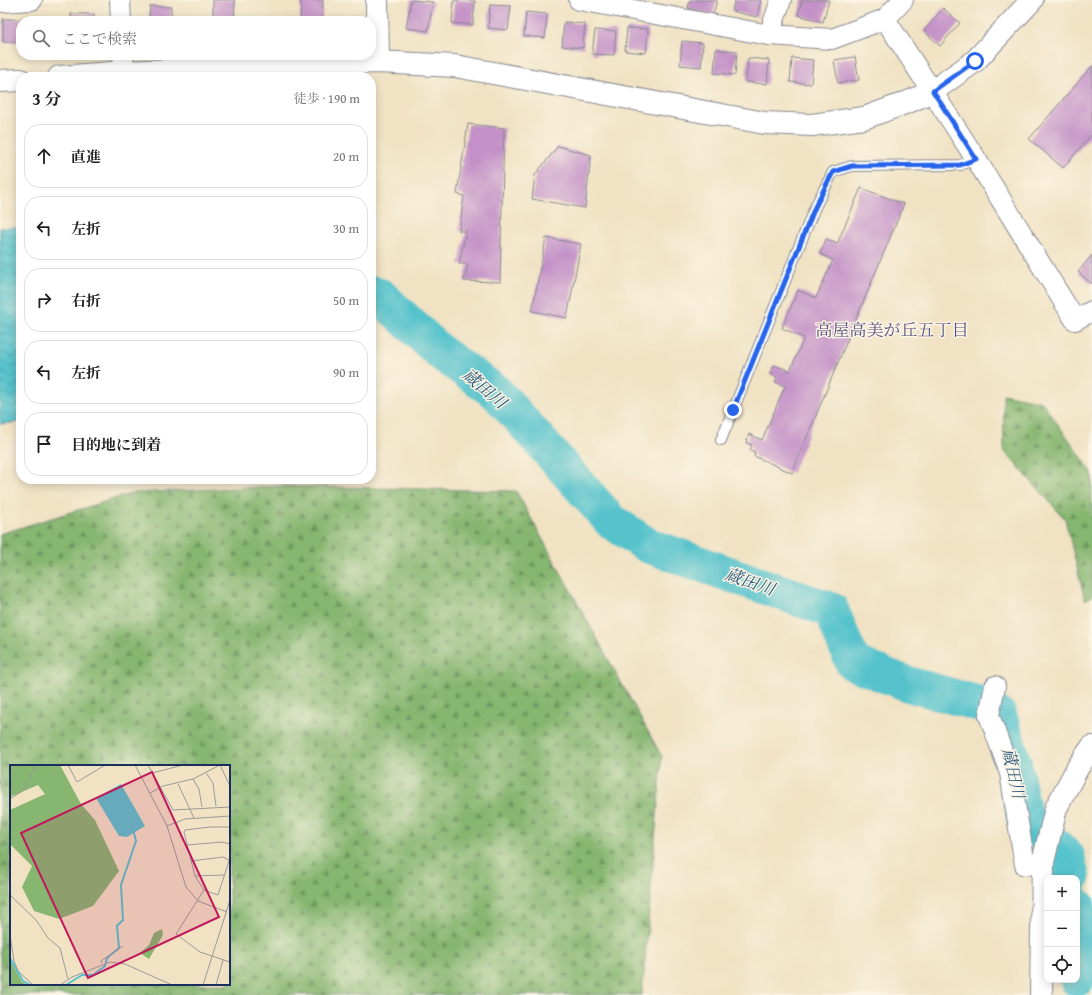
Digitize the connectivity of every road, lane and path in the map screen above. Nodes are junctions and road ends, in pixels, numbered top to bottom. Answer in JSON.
{"nodes":[{"id":1,"x":32,"y":0,"type":"edge"},
{"id":2,"x":120,"y":0,"type":"edge"},
{"id":3,"x":377,"y":0,"type":"edge"},
{"id":4,"x":579,"y":0,"type":"edge"},
{"id":5,"x":780,"y":0,"type":"edge"},
{"id":6,"x":904,"y":0,"type":"edge"},
{"id":7,"x":1032,"y":0,"type":"edge"},
{"id":8,"x":6,"y":1,"type":"edge"},
{"id":9,"x":665,"y":8,"type":"edge"},
{"id":10,"x":121,"y":16,"type":"edge"},
{"id":11,"x":885,"y":19,"type":"junction"},
{"id":12,"x":769,"y":36,"type":"junction"},
{"id":13,"x":378,"y":62,"type":"junction"},
{"id":14,"x":124,"y":64,"type":"edge"},
{"id":15,"x":84,"y":72,"type":"edge"},
{"id":16,"x":16,"y":80,"type":"edge"},
{"id":17,"x":0,"y":81,"type":"edge"},
{"id":18,"x":933,"y":91,"type":"junction"},
{"id":19,"x":976,"y":159,"type":"junction"},
{"id":20,"x":1092,"y":311,"type":"edge"},
{"id":21,"x":721,"y":440,"type":"dead end"},
{"id":22,"x":995,"y":686,"type":"dead end"},
{"id":23,"x":1092,"y":747,"type":"edge"},
{"id":24,"x":1043,"y":862,"type":"junction"},
{"id":25,"x":1041,"y":995,"type":"edge"}],
"edges":[{"from":1,"to":8,"type":"street"},
{"from":2,"to":10,"type":"street"},
{"from":3,"to":13,"type":"street"},
{"from":4,"to":9,"type":"street"},
{"from":5,"to":12,"type":"street"},
{"from":6,"to":11,"type":"street"},
{"from":7,"to":18,"type":"street"},
{"from":9,"to":12,"type":"street"},
{"from":11,"to":12,"type":"street"},
{"from":11,"to":18,"type":"street"},
{"from":13,"to":14,"type":"street"},
{"from":13,"to":18,"type":"street"},
{"from":14,"to":15,"type":"street"},
{"from":16,"to":17,"type":"street"},
{"from":18,"to":19,"type":"street"},
{"from":19,"to":20,"type":"street"},
{"from":19,"to":21,"type":"lane"},
{"from":22,"to":24,"type":"street"},
{"from":23,"to":24,"type":"street"},
{"from":24,"to":25,"type":"street"}]}
